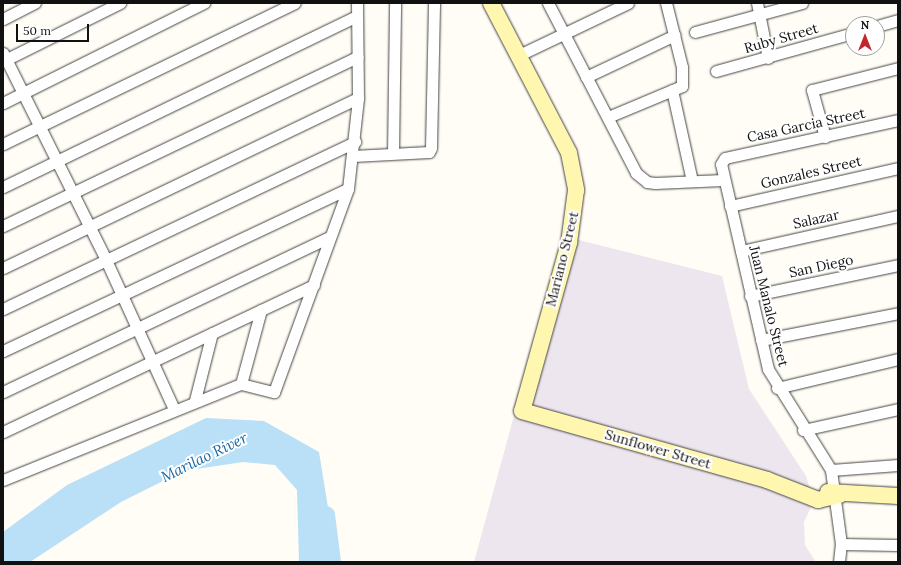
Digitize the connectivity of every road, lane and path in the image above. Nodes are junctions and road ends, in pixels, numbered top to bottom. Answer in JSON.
{"nodes":[{"id":1,"x":35,"y":3,"type":"edge"},
{"id":2,"x":120,"y":3,"type":"edge"},
{"id":3,"x":204,"y":3,"type":"edge"},
{"id":4,"x":295,"y":3,"type":"edge"},
{"id":5,"x":357,"y":3,"type":"edge"},
{"id":6,"x":395,"y":3,"type":"edge"},
{"id":7,"x":434,"y":3,"type":"edge"},
{"id":8,"x":491,"y":3,"type":"edge"},
{"id":9,"x":548,"y":3,"type":"edge"},
{"id":10,"x":628,"y":3,"type":"edge"},
{"id":11,"x":666,"y":3,"type":"edge"},
{"id":12,"x":757,"y":3,"type":"edge"},
{"id":13,"x":802,"y":3,"type":"edge"},
{"id":14,"x":759,"y":15,"type":"junction"},
{"id":15,"x":357,"y":16,"type":"junction"},
{"id":16,"x":3,"y":19,"type":"edge"},
{"id":17,"x":898,"y":20,"type":"edge"},
{"id":18,"x":885,"y":24,"type":"edge"},
{"id":19,"x":695,"y":32,"type":"dead end"},
{"id":20,"x":563,"y":33,"type":"junction"},
{"id":21,"x":675,"y":35,"type":"junction"},
{"id":22,"x":845,"y":35,"type":"edge"},
{"id":23,"x":358,"y":56,"type":"junction"},
{"id":24,"x":517,"y":56,"type":"junction"},
{"id":25,"x":4,"y":58,"type":"edge"},
{"id":26,"x":768,"y":58,"type":"junction"},
{"id":27,"x":898,"y":68,"type":"edge"},
{"id":28,"x":716,"y":71,"type":"dead end"},
{"id":29,"x":586,"y":77,"type":"junction"},
{"id":30,"x":672,"y":90,"type":"junction"},
{"id":31,"x":22,"y":94,"type":"junction"},
{"id":32,"x":358,"y":98,"type":"junction"},
{"id":33,"x":3,"y":103,"type":"edge"},
{"id":34,"x":608,"y":117,"type":"junction"},
{"id":35,"x":898,"y":120,"type":"edge"},
{"id":36,"x":39,"y":126,"type":"junction"},
{"id":37,"x":825,"y":137,"type":"junction"},
{"id":38,"x":355,"y":142,"type":"junction"},
{"id":39,"x":3,"y":144,"type":"edge"},
{"id":40,"x":393,"y":153,"type":"junction"},
{"id":41,"x":353,"y":156,"type":"junction"},
{"id":42,"x":56,"y":160,"type":"junction"},
{"id":43,"x":722,"y":160,"type":"joint"},
{"id":44,"x":898,"y":168,"type":"edge"},
{"id":45,"x":723,"y":180,"type":"junction"},
{"id":46,"x":692,"y":181,"type":"junction"},
{"id":47,"x":3,"y":187,"type":"edge"},
{"id":48,"x":348,"y":189,"type":"junction"},
{"id":49,"x":71,"y":193,"type":"junction"},
{"id":50,"x":730,"y":206,"type":"junction"},
{"id":51,"x":898,"y":216,"type":"edge"},
{"id":52,"x":3,"y":226,"type":"edge"},
{"id":53,"x":87,"y":226,"type":"junction"},
{"id":54,"x":330,"y":237,"type":"junction"},
{"id":55,"x":741,"y":251,"type":"junction"},
{"id":56,"x":106,"y":260,"type":"junction"},
{"id":57,"x":898,"y":265,"type":"edge"},
{"id":58,"x":3,"y":268,"type":"edge"},
{"id":59,"x":314,"y":285,"type":"junction"},
{"id":60,"x":122,"y":296,"type":"junction"},
{"id":61,"x":750,"y":296,"type":"junction"},
{"id":62,"x":3,"y":309,"type":"edge"},
{"id":63,"x":261,"y":310,"type":"junction"},
{"id":64,"x":898,"y":313,"type":"edge"},
{"id":65,"x":137,"y":329,"type":"junction"},
{"id":66,"x":212,"y":333,"type":"junction"},
{"id":67,"x":761,"y":340,"type":"junction"},
{"id":68,"x":3,"y":351,"type":"edge"},
{"id":69,"x":898,"y":359,"type":"edge"},
{"id":70,"x":152,"y":362,"type":"junction"},
{"id":71,"x":241,"y":384,"type":"junction"},
{"id":72,"x":777,"y":388,"type":"junction"},
{"id":73,"x":3,"y":392,"type":"edge"},
{"id":74,"x":195,"y":400,"type":"junction"},
{"id":75,"x":174,"y":409,"type":"junction"},
{"id":76,"x":898,"y":409,"type":"edge"},
{"id":77,"x":522,"y":411,"type":"joint"},
{"id":78,"x":803,"y":430,"type":"junction"},
{"id":79,"x":3,"y":432,"type":"edge"},
{"id":80,"x":898,"y":465,"type":"edge"},
{"id":81,"x":831,"y":470,"type":"junction"},
{"id":82,"x":3,"y":480,"type":"edge"},
{"id":83,"x":836,"y":495,"type":"junction"},
{"id":84,"x":898,"y":496,"type":"edge"},
{"id":85,"x":841,"y":544,"type":"junction"},
{"id":86,"x":898,"y":545,"type":"edge"},
{"id":87,"x":839,"y":562,"type":"edge"}],
"edges":[{"from":1,"to":16,"type":"street"},
{"from":2,"to":25,"type":"street"},
{"from":3,"to":31,"type":"street"},
{"from":4,"to":36,"type":"street"},
{"from":5,"to":15,"type":"street"},
{"from":6,"to":40,"type":"street"},
{"from":7,"to":40,"type":"street"},
{"from":8,"to":24,"type":"main road","name":"Mariano Street"},
{"from":9,"to":20,"type":"street"},
{"from":10,"to":20,"type":"street"},
{"from":11,"to":21,"type":"street"},
{"from":12,"to":14,"type":"street"},
{"from":13,"to":14,"type":"street"},
{"from":14,"to":19,"type":"street"},
{"from":14,"to":26,"type":"street"},
{"from":15,"to":23,"type":"street"},
{"from":15,"to":42,"type":"street"},
{"from":17,"to":18,"type":"street"},
{"from":20,"to":24,"type":"street"},
{"from":20,"to":29,"type":"street"},
{"from":21,"to":29,"type":"street"},
{"from":21,"to":30,"type":"street"},
{"from":22,"to":26,"type":"street","name":"Ruby Street"},
{"from":23,"to":32,"type":"street"},
{"from":23,"to":49,"type":"street"},
{"from":24,"to":77,"type":"main road","name":"Mariano Street"},
{"from":25,"to":31,"type":"street"},
{"from":26,"to":28,"type":"street","name":"Ruby Street"},
{"from":27,"to":37,"type":"street"},
{"from":29,"to":34,"type":"street"},
{"from":30,"to":34,"type":"street"},
{"from":30,"to":46,"type":"street"},
{"from":31,"to":33,"type":"street"},
{"from":31,"to":36,"type":"street"},
{"from":32,"to":38,"type":"street"},
{"from":32,"to":53,"type":"street"},
{"from":34,"to":46,"type":"street"},
{"from":35,"to":37,"type":"street","name":"Casa Garcia Street"},
{"from":36,"to":39,"type":"street"},
{"from":36,"to":42,"type":"street"},
{"from":37,"to":43,"type":"street","name":"Casa Garcia Street"},
{"from":38,"to":41,"type":"street"},
{"from":38,"to":56,"type":"street"},
{"from":40,"to":41,"type":"street"},
{"from":41,"to":48,"type":"street"},
{"from":42,"to":47,"type":"street"},
{"from":42,"to":49,"type":"street"},
{"from":43,"to":45,"type":"street","name":"Juan Manalo Street"},
{"from":44,"to":50,"type":"street","name":"Gonzales Street"},
{"from":45,"to":46,"type":"street"},
{"from":45,"to":50,"type":"street","name":"Juan Manalo Street"},
{"from":48,"to":54,"type":"street"},
{"from":48,"to":60,"type":"street"},
{"from":49,"to":52,"type":"street"},
{"from":49,"to":53,"type":"street"},
{"from":50,"to":55,"type":"street","name":"Juan Manalo Street"},
{"from":51,"to":55,"type":"street","name":"Salazar"},
{"from":53,"to":56,"type":"street"},
{"from":53,"to":58,"type":"street"},
{"from":54,"to":59,"type":"street"},
{"from":54,"to":65,"type":"street"},
{"from":55,"to":61,"type":"street","name":"Juan Manalo Street"},
{"from":56,"to":60,"type":"street"},
{"from":56,"to":62,"type":"street"},
{"from":57,"to":61,"type":"street","name":"San Diego"},
{"from":59,"to":63,"type":"street"},
{"from":59,"to":71,"type":"street"},
{"from":60,"to":65,"type":"street"},
{"from":60,"to":68,"type":"street"},
{"from":61,"to":67,"type":"street","name":"Juan Manalo Street"},
{"from":63,"to":66,"type":"street"},
{"from":63,"to":71,"type":"street"},
{"from":64,"to":67,"type":"street"},
{"from":65,"to":70,"type":"street"},
{"from":65,"to":73,"type":"street"},
{"from":66,"to":70,"type":"street"},
{"from":66,"to":74,"type":"street"},
{"from":67,"to":72,"type":"street","name":"Juan Manalo Street"},
{"from":69,"to":72,"type":"street"},
{"from":70,"to":75,"type":"street"},
{"from":70,"to":79,"type":"street"},
{"from":71,"to":74,"type":"street"},
{"from":72,"to":78,"type":"street","name":"Juan Manalo Street"},
{"from":74,"to":75,"type":"street"},
{"from":75,"to":82,"type":"street"},
{"from":76,"to":78,"type":"street"},
{"from":77,"to":83,"type":"main road","name":"Sunflower Street"},
{"from":78,"to":81,"type":"street","name":"Juan Manalo Street"},
{"from":80,"to":81,"type":"street"},
{"from":81,"to":83,"type":"street","name":"Juan Manalo Street"},
{"from":83,"to":84,"type":"main road","name":"Sunflower Street"},
{"from":83,"to":85,"type":"street","name":"Juan Manalo Street"},
{"from":85,"to":86,"type":"street"},
{"from":85,"to":87,"type":"street","name":"Juan Manalo Street"}]}
